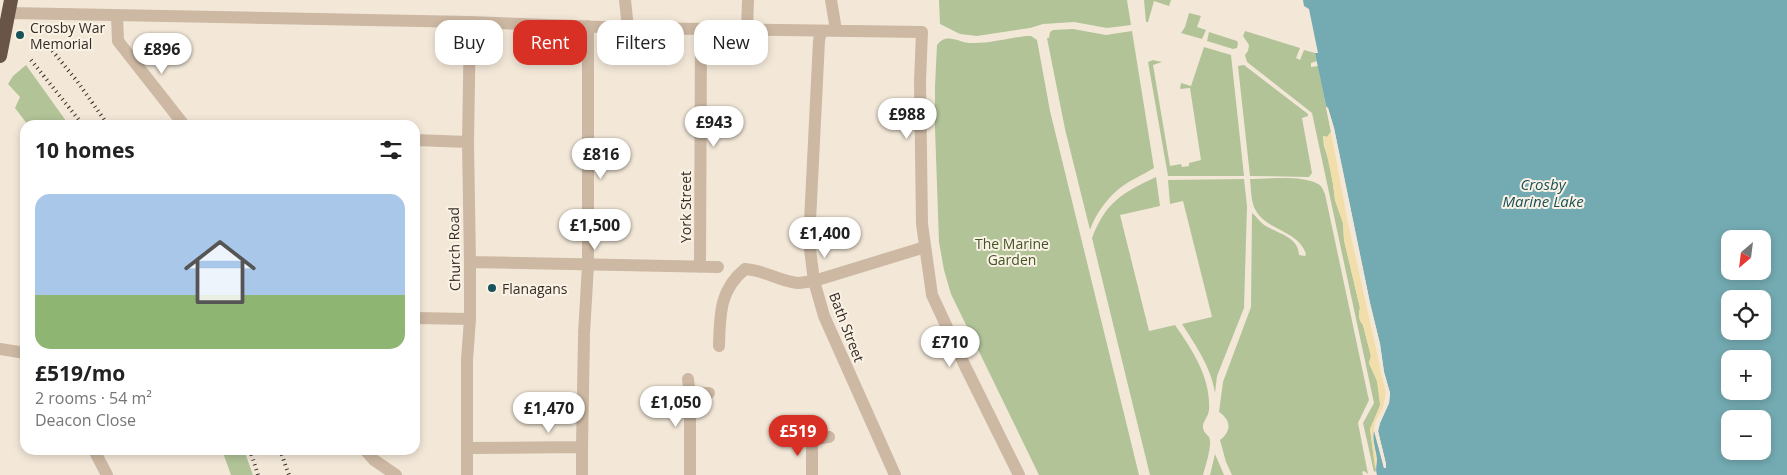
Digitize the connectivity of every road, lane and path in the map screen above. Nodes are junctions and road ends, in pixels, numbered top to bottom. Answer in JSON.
{"nodes":[{"id":1,"x":626,"y":0,"type":"edge"},
{"id":2,"x":748,"y":0,"type":"edge"},
{"id":3,"x":831,"y":0,"type":"edge"},
{"id":4,"x":10,"y":7,"type":"edge"},
{"id":5,"x":117,"y":16,"type":"junction"},
{"id":6,"x":627,"y":20,"type":"edge"},
{"id":7,"x":747,"y":20,"type":"edge"},
{"id":8,"x":435,"y":21,"type":"edge"},
{"id":9,"x":503,"y":23,"type":"edge"},
{"id":10,"x":588,"y":26,"type":"junction"},
{"id":11,"x":597,"y":26,"type":"edge"},
{"id":12,"x":768,"y":29,"type":"edge"},
{"id":13,"x":836,"y":30,"type":"junction"},
{"id":14,"x":821,"y":31,"type":"junction"},
{"id":15,"x":1,"y":51,"type":"edge"},
{"id":16,"x":469,"y":65,"type":"edge"},
{"id":17,"x":701,"y":65,"type":"edge"},
{"id":18,"x":180,"y":120,"type":"edge"},
{"id":19,"x":420,"y":140,"type":"edge"},
{"id":20,"x":468,"y":142,"type":"junction"},
{"id":21,"x":925,"y":247,"type":"junction"},
{"id":22,"x":470,"y":262,"type":"junction"},
{"id":23,"x":588,"y":264,"type":"junction"},
{"id":24,"x":700,"y":267,"type":"junction"},
{"id":25,"x":718,"y":267,"type":"dead end"},
{"id":26,"x":814,"y":281,"type":"junction"},
{"id":27,"x":420,"y":318,"type":"edge"},
{"id":28,"x":470,"y":319,"type":"junction"},
{"id":29,"x":720,"y":346,"type":"dead end"},
{"id":30,"x":0,"y":349,"type":"edge"},
{"id":31,"x":20,"y":352,"type":"edge"},
{"id":32,"x":688,"y":379,"type":"dead end"},
{"id":33,"x":708,"y":393,"type":"dead end"},
{"id":34,"x":690,"y":394,"type":"junction"},
{"id":35,"x":829,"y":437,"type":"dead end"},
{"id":36,"x":582,"y":447,"type":"junction"},
{"id":37,"x":467,"y":448,"type":"junction"},
{"id":38,"x":97,"y":455,"type":"edge"},
{"id":39,"x":370,"y":455,"type":"edge"},
{"id":40,"x":107,"y":475,"type":"edge"},
{"id":41,"x":396,"y":475,"type":"edge"},
{"id":42,"x":467,"y":475,"type":"edge"},
{"id":43,"x":582,"y":475,"type":"edge"},
{"id":44,"x":690,"y":475,"type":"edge"},
{"id":45,"x":812,"y":475,"type":"edge"},
{"id":46,"x":895,"y":475,"type":"edge"},
{"id":47,"x":1019,"y":475,"type":"edge"}],
"edges":[{"from":1,"to":6,"type":"street"},
{"from":2,"to":7,"type":"street"},
{"from":3,"to":13,"type":"street"},
{"from":4,"to":5,"type":"street"},
{"from":4,"to":15,"type":"highway"},
{"from":5,"to":8,"type":"street"},
{"from":5,"to":18,"type":"street"},
{"from":9,"to":10,"type":"street"},
{"from":10,"to":11,"type":"street"},
{"from":10,"to":23,"type":"street"},
{"from":12,"to":14,"type":"street"},
{"from":13,"to":14,"type":"street"},
{"from":13,"to":21,"type":"street"},
{"from":14,"to":26,"type":"street","name":"Bath Street"},
{"from":16,"to":20,"type":"street","name":"Church Road"},
{"from":17,"to":24,"type":"street","name":"York Street"},
{"from":19,"to":20,"type":"street"},
{"from":20,"to":22,"type":"street","name":"Church Road"},
{"from":21,"to":26,"type":"street"},
{"from":21,"to":47,"type":"street"},
{"from":22,"to":23,"type":"street"},
{"from":22,"to":28,"type":"street","name":"Church Road"},
{"from":23,"to":24,"type":"street"},
{"from":23,"to":36,"type":"street"},
{"from":24,"to":25,"type":"street"},
{"from":26,"to":29,"type":"street"},
{"from":26,"to":46,"type":"street","name":"Bath Street"},
{"from":27,"to":28,"type":"street"},
{"from":28,"to":37,"type":"street","name":"Church Road"},
{"from":30,"to":31,"type":"street"},
{"from":32,"to":34,"type":"street"},
{"from":33,"to":34,"type":"street"},
{"from":34,"to":44,"type":"street"},
{"from":35,"to":45,"type":"street"},
{"from":36,"to":37,"type":"street"},
{"from":36,"to":43,"type":"street"},
{"from":37,"to":42,"type":"street","name":"Church Road"},
{"from":38,"to":40,"type":"street"},
{"from":39,"to":41,"type":"street"}]}
